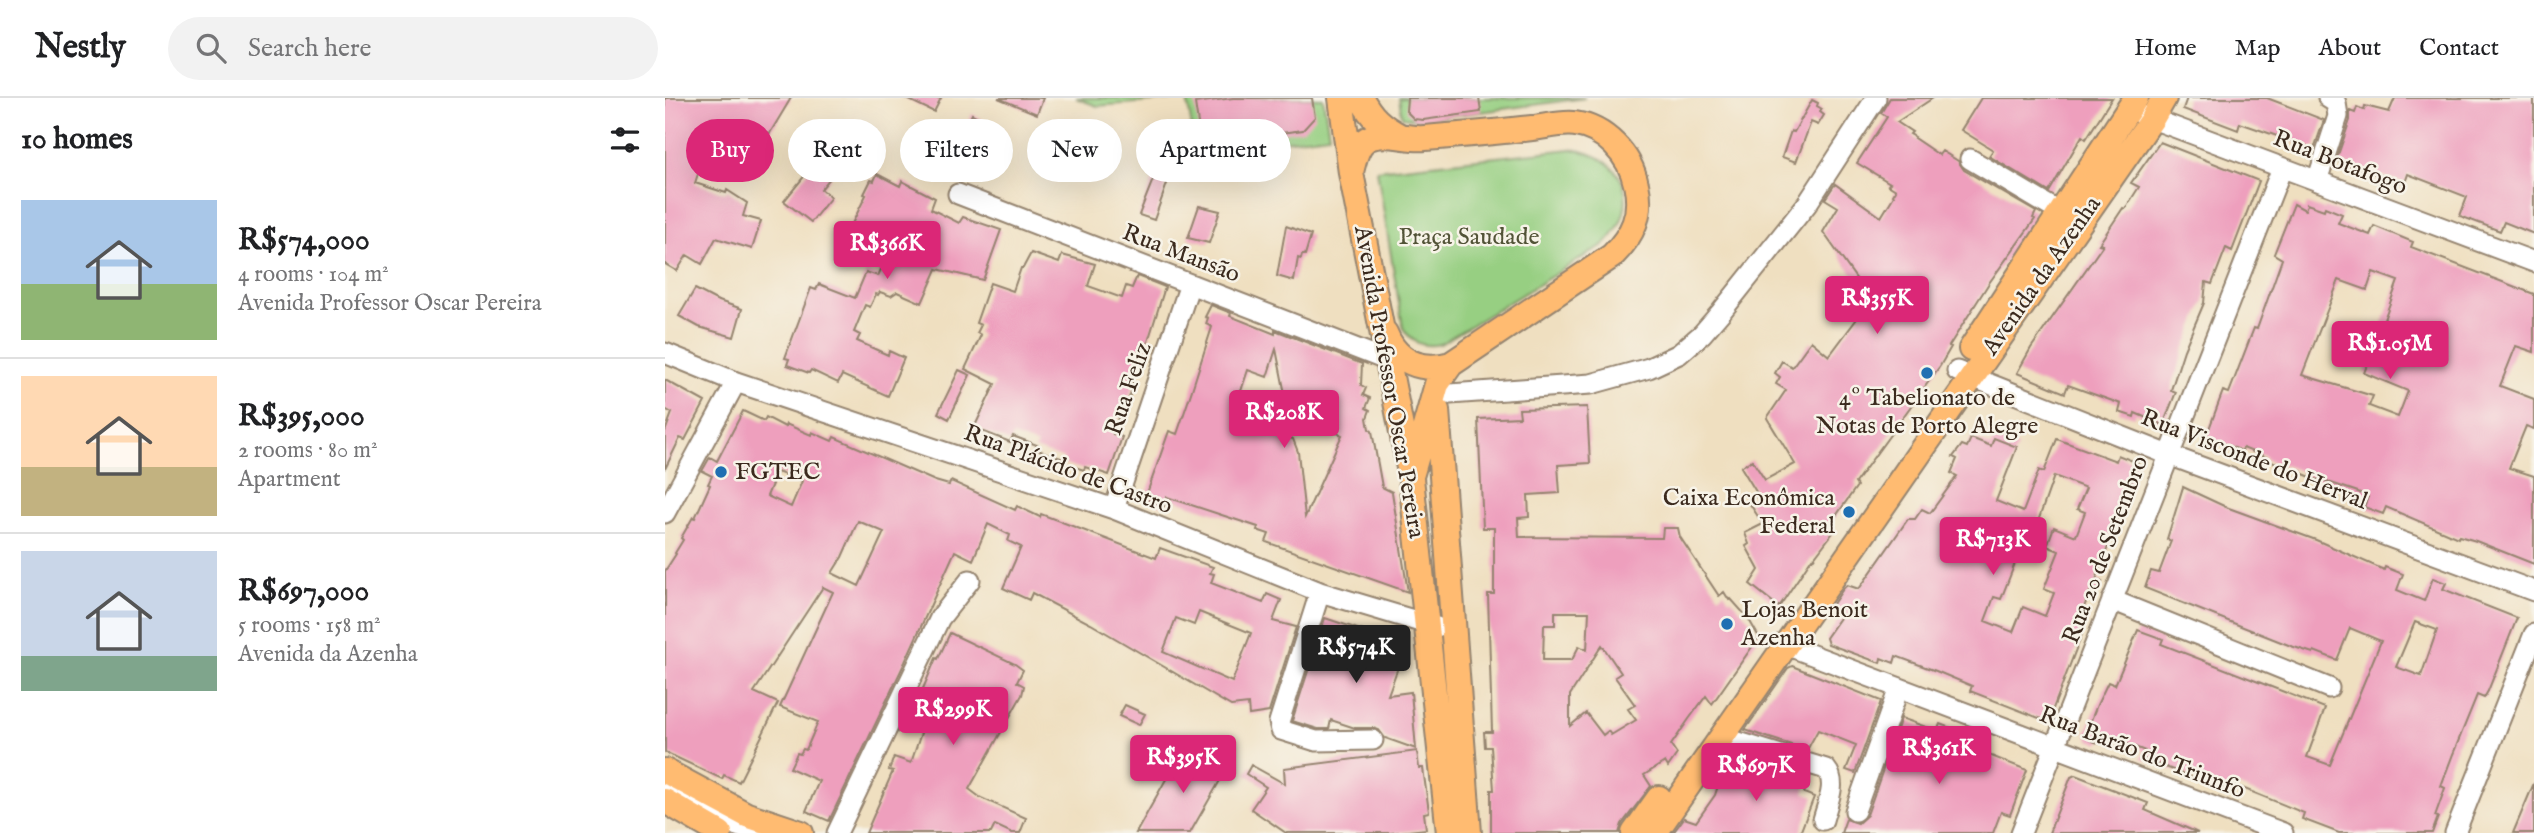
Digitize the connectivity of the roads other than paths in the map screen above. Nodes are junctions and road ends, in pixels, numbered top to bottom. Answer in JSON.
{"nodes":[{"id":1,"x":1341,"y":98,"type":"edge"},
{"id":2,"x":1361,"y":98,"type":"edge"},
{"id":3,"x":1876,"y":98,"type":"edge"},
{"id":4,"x":2328,"y":98,"type":"edge"},
{"id":5,"x":2132,"y":104,"type":"edge"},
{"id":6,"x":2158,"y":108,"type":"edge"},
{"id":7,"x":1400,"y":136,"type":"junction"},
{"id":8,"x":1970,"y":159,"type":"dead end"},
{"id":9,"x":2282,"y":168,"type":"junction"},
{"id":10,"x":1351,"y":173,"type":"junction"},
{"id":11,"x":2317,"y":181,"type":"junction"},
{"id":12,"x":958,"y":194,"type":"dead end"},
{"id":13,"x":2060,"y":213,"type":"junction"},
{"id":14,"x":2534,"y":262,"type":"edge"},
{"id":15,"x":1190,"y":284,"type":"junction"},
{"id":16,"x":1377,"y":313,"type":"junction"},
{"id":17,"x":665,"y":353,"type":"edge"},
{"id":18,"x":1386,"y":360,"type":"junction"},
{"id":19,"x":1451,"y":364,"type":"junction"},
{"id":20,"x":1964,"y":374,"type":"junction"},
{"id":21,"x":736,"y":382,"type":"junction"},
{"id":22,"x":1436,"y":395,"type":"junction"},
{"id":23,"x":2169,"y":455,"type":"junction"},
{"id":24,"x":1411,"y":478,"type":"junction"},
{"id":25,"x":1114,"y":509,"type":"junction"},
{"id":26,"x":665,"y":513,"type":"edge"},
{"id":27,"x":970,"y":580,"type":"dead end"},
{"id":28,"x":1320,"y":592,"type":"junction"},
{"id":29,"x":2534,"y":592,"type":"edge"},
{"id":30,"x":2112,"y":600,"type":"junction"},
{"id":31,"x":1428,"y":624,"type":"junction"},
{"id":32,"x":1455,"y":633,"type":"junction"},
{"id":33,"x":2534,"y":634,"type":"edge"},
{"id":34,"x":1786,"y":645,"type":"junction"},
{"id":35,"x":1899,"y":688,"type":"junction"},
{"id":36,"x":2329,"y":688,"type":"dead end"},
{"id":37,"x":1722,"y":737,"type":"junction"},
{"id":38,"x":1373,"y":740,"type":"dead end"},
{"id":39,"x":2055,"y":747,"type":"junction"},
{"id":40,"x":665,"y":771,"type":"edge"},
{"id":41,"x":665,"y":787,"type":"edge"},
{"id":42,"x":665,"y":802,"type":"edge"},
{"id":43,"x":1856,"y":811,"type":"dead end"},
{"id":44,"x":1823,"y":820,"type":"dead end"},
{"id":45,"x":720,"y":833,"type":"edge"},
{"id":46,"x":759,"y":833,"type":"edge"},
{"id":47,"x":801,"y":833,"type":"edge"},
{"id":48,"x":837,"y":833,"type":"edge"},
{"id":49,"x":1449,"y":833,"type":"edge"},
{"id":50,"x":1469,"y":833,"type":"edge"},
{"id":51,"x":1634,"y":833,"type":"edge"},
{"id":52,"x":1655,"y":833,"type":"edge"},
{"id":53,"x":2021,"y":833,"type":"edge"},
{"id":54,"x":2283,"y":833,"type":"edge"},
{"id":55,"x":2455,"y":833,"type":"edge"}],
"edges":[{"from":1,"to":10,"type":"main road","name":"Avenida Professor Oscar Pereira"},
{"from":2,"to":7,"type":"main road"},
{"from":3,"to":22,"type":"street"},
{"from":4,"to":11,"type":"street"},
{"from":5,"to":6,"type":"street","name":"Rua Botafogo"},
{"from":5,"to":13,"type":"main road","name":"Avenida da Azenha"},
{"from":6,"to":9,"type":"street","name":"Rua Botafogo"},
{"from":6,"to":20,"type":"main road","name":"Avenida da Azenha"},
{"from":7,"to":10,"type":"main road"},
{"from":7,"to":19,"type":"main road"},
{"from":8,"to":13,"type":"street"},
{"from":9,"to":11,"type":"street","name":"Rua Botafogo"},
{"from":9,"to":23,"type":"street","name":"Rua 20 de Setembro"},
{"from":10,"to":16,"type":"main road","name":"Avenida Professor Oscar Pereira"},
{"from":11,"to":14,"type":"street","name":"Rua Botafogo"},
{"from":12,"to":15,"type":"street","name":"Rua Mansão"},
{"from":13,"to":20,"type":"main road","name":"Avenida da Azenha"},
{"from":15,"to":18,"type":"street","name":"Rua Mansão"},
{"from":15,"to":25,"type":"street","name":"Rua Feliz"},
{"from":16,"to":18,"type":"main road","name":"Avenida Professor Oscar Pereira"},
{"from":16,"to":19,"type":"main road"},
{"from":17,"to":21,"type":"street","name":"Rua Plácido de Castro"},
{"from":18,"to":24,"type":"main road","name":"Avenida Professor Oscar Pereira"},
{"from":19,"to":22,"type":"main road"},
{"from":20,"to":23,"type":"street","name":"Rua Visconde do Herval"},
{"from":20,"to":34,"type":"main road","name":"Avenida da Azenha"},
{"from":20,"to":51,"type":"main road","name":"Avenida da Azenha"},
{"from":21,"to":25,"type":"street","name":"Rua Plácido de Castro"},
{"from":21,"to":26,"type":"street"},
{"from":22,"to":24,"type":"main road"},
{"from":22,"to":32,"type":"main road","name":"Avenida Professor Oscar Pereira"},
{"from":23,"to":29,"type":"street","name":"Rua Visconde do Herval"},
{"from":23,"to":30,"type":"street","name":"Rua 20 de Setembro"},
{"from":24,"to":31,"type":"main road","name":"Avenida Professor Oscar Pereira"},
{"from":25,"to":28,"type":"street","name":"Rua Plácido de Castro"},
{"from":27,"to":48,"type":"street"},
{"from":28,"to":31,"type":"street","name":"Rua Plácido de Castro"},
{"from":28,"to":38,"type":"street"},
{"from":30,"to":36,"type":"street"},
{"from":30,"to":39,"type":"street","name":"Rua 20 de Setembro"},
{"from":31,"to":32,"type":"street","name":"Rua Plácido de Castro"},
{"from":31,"to":49,"type":"main road","name":"Avenida Professor Oscar Pereira"},
{"from":32,"to":50,"type":"main road","name":"Avenida Professor Oscar Pereira"},
{"from":33,"to":55,"type":"street"},
{"from":34,"to":35,"type":"street","name":"Rua Barão do Triunfo"},
{"from":34,"to":37,"type":"main road","name":"Avenida da Azenha"},
{"from":35,"to":39,"type":"street","name":"Rua Barão do Triunfo"},
{"from":35,"to":43,"type":"street"},
{"from":37,"to":44,"type":"street"},
{"from":37,"to":52,"type":"main road","name":"Avenida da Azenha"},
{"from":39,"to":53,"type":"street","name":"Rua 20 de Setembro"},
{"from":39,"to":54,"type":"street","name":"Rua Barão do Triunfo"},
{"from":40,"to":47,"type":"main road"},
{"from":41,"to":46,"type":"street"},
{"from":42,"to":45,"type":"main road"}]}
